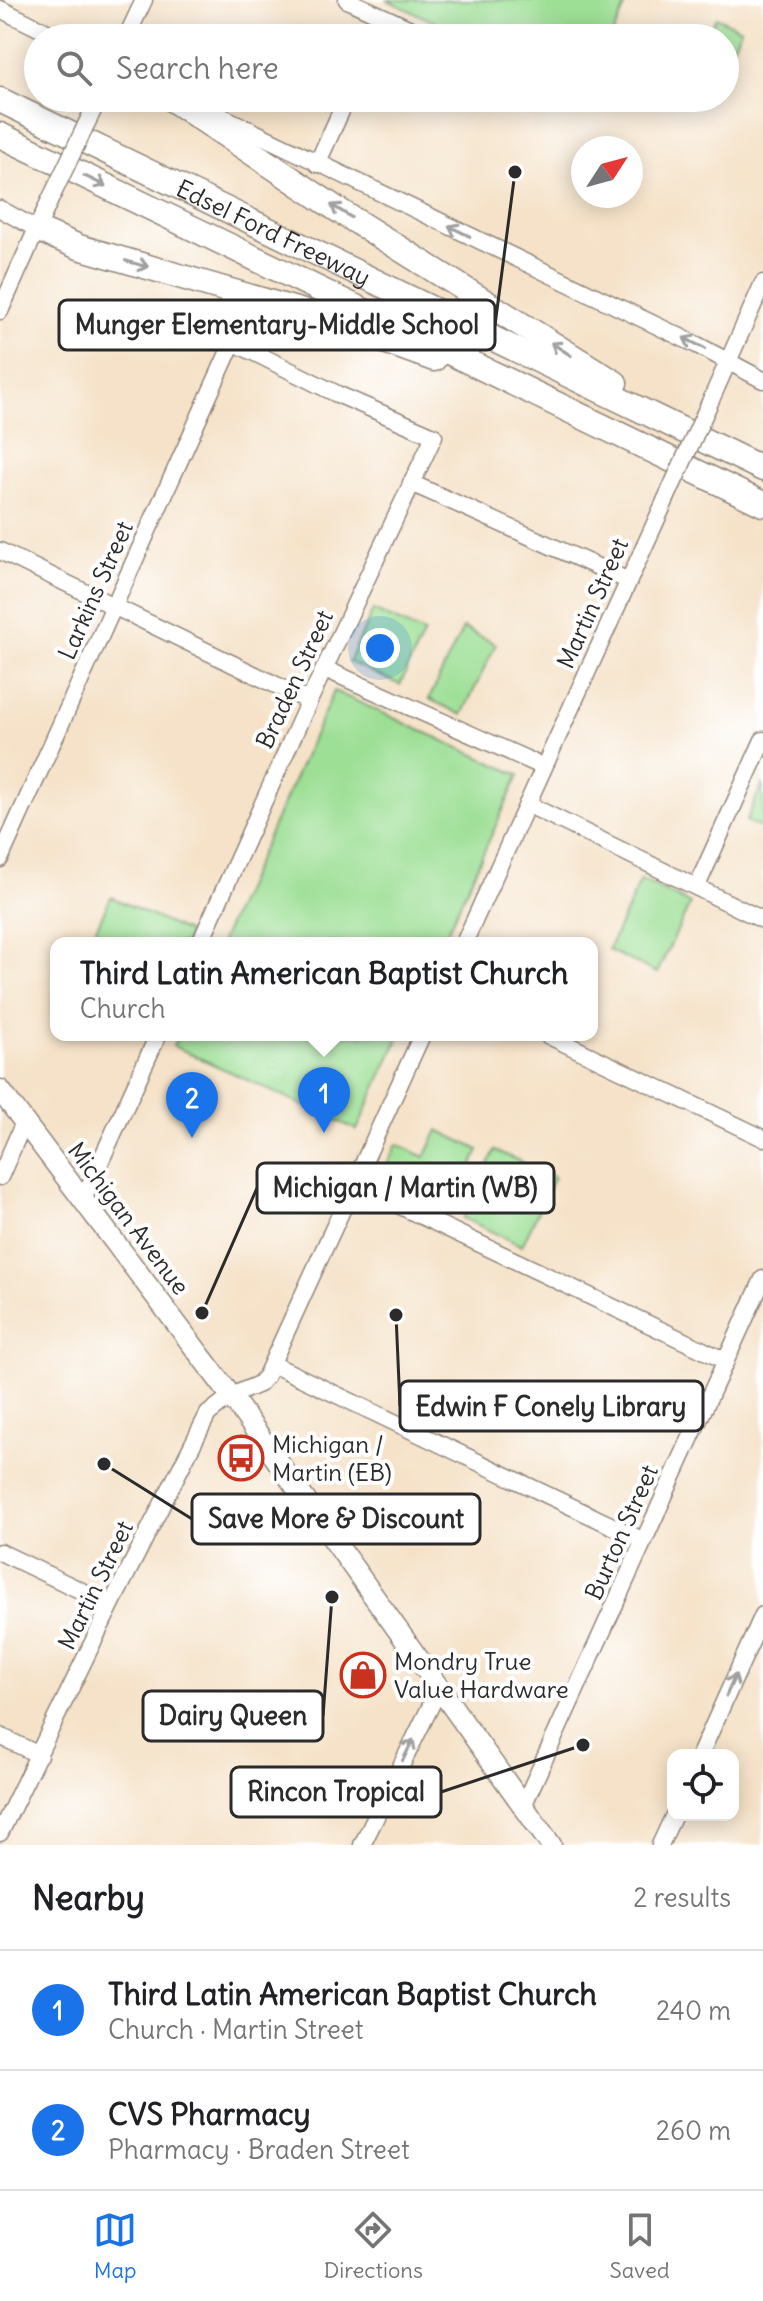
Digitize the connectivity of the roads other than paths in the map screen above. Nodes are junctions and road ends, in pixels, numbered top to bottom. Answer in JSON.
{"nodes":[{"id":1,"x":144,"y":0,"type":"edge"},
{"id":2,"x":347,"y":0,"type":"edge"},
{"id":3,"x":0,"y":9,"type":"edge"},
{"id":4,"x":384,"y":17,"type":"junction"},
{"id":5,"x":31,"y":24,"type":"edge"},
{"id":6,"x":133,"y":24,"type":"edge"},
{"id":7,"x":381,"y":24,"type":"edge"},
{"id":8,"x":399,"y":24,"type":"edge"},
{"id":9,"x":0,"y":100,"type":"edge"},
{"id":10,"x":24,"y":112,"type":"edge"},
{"id":11,"x":25,"y":112,"type":"edge"},
{"id":12,"x":92,"y":112,"type":"edge"},
{"id":13,"x":191,"y":112,"type":"edge"},
{"id":14,"x":211,"y":112,"type":"edge"},
{"id":15,"x":341,"y":112,"type":"edge"},
{"id":16,"x":0,"y":135,"type":"edge"},
{"id":17,"x":317,"y":164,"type":"junction"},
{"id":18,"x":0,"y":209,"type":"edge"},
{"id":19,"x":37,"y":229,"type":"junction"},
{"id":20,"x":763,"y":283,"type":"edge"},
{"id":21,"x":0,"y":311,"type":"edge"},
{"id":22,"x":728,"y":362,"type":"junction"},
{"id":23,"x":763,"y":380,"type":"edge"},
{"id":24,"x":671,"y":425,"type":"junction"},
{"id":25,"x":434,"y":436,"type":"joint"},
{"id":26,"x":634,"y":441,"type":"junction"},
{"id":27,"x":763,"y":469,"type":"edge"},
{"id":28,"x":411,"y":483,"type":"junction"},
{"id":29,"x":763,"y":504,"type":"edge"},
{"id":30,"x":0,"y":551,"type":"edge"},
{"id":31,"x":629,"y":581,"type":"junction"},
{"id":32,"x":114,"y":606,"type":"junction"},
{"id":33,"x":325,"y":669,"type":"junction"},
{"id":34,"x":309,"y":701,"type":"junction"},
{"id":35,"x":763,"y":740,"type":"edge"},
{"id":36,"x":544,"y":767,"type":"junction"},
{"id":37,"x":527,"y":804,"type":"junction"},
{"id":38,"x":0,"y":859,"type":"edge"},
{"id":39,"x":697,"y":886,"type":"junction"},
{"id":40,"x":763,"y":920,"type":"edge"},
{"id":41,"x":203,"y":937,"type":"edge"},
{"id":42,"x":467,"y":937,"type":"edge"},
{"id":43,"x":155,"y":1041,"type":"edge"},
{"id":44,"x":419,"y":1041,"type":"edge"},
{"id":45,"x":560,"y":1041,"type":"edge"},
{"id":46,"x":0,"y":1090,"type":"edge"},
{"id":47,"x":24,"y":1122,"type":"junction"},
{"id":48,"x":763,"y":1138,"type":"edge"},
{"id":49,"x":0,"y":1177,"type":"edge"},
{"id":50,"x":354,"y":1184,"type":"junction"},
{"id":51,"x":83,"y":1200,"type":"junction"},
{"id":52,"x":763,"y":1279,"type":"edge"},
{"id":53,"x":726,"y":1361,"type":"junction"},
{"id":54,"x":272,"y":1364,"type":"junction"},
{"id":55,"x":231,"y":1396,"type":"junction"},
{"id":56,"x":644,"y":1541,"type":"junction"},
{"id":57,"x":0,"y":1552,"type":"edge"},
{"id":58,"x":111,"y":1605,"type":"junction"},
{"id":59,"x":763,"y":1615,"type":"edge"},
{"id":60,"x":440,"y":1687,"type":"junction"},
{"id":61,"x":0,"y":1736,"type":"edge"},
{"id":62,"x":703,"y":1749,"type":"edge"},
{"id":63,"x":39,"y":1755,"type":"junction"},
{"id":64,"x":523,"y":1806,"type":"junction"},
{"id":65,"x":672,"y":1821,"type":"edge"},
{"id":66,"x":0,"y":1833,"type":"edge"},
{"id":67,"x":362,"y":1845,"type":"edge"},
{"id":68,"x":551,"y":1845,"type":"edge"},
{"id":69,"x":660,"y":1845,"type":"edge"}],
"edges":[{"from":1,"to":6,"type":"street"},
{"from":2,"to":4,"type":"street"},
{"from":3,"to":5,"type":"street"},
{"from":4,"to":7,"type":"street"},
{"from":4,"to":8,"type":"street"},
{"from":9,"to":10,"type":"highway","name":"Edsel Ford Freeway"},
{"from":11,"to":24,"type":"highway","name":"Edsel Ford Freeway"},
{"from":12,"to":19,"type":"street","bridge":true},
{"from":24,"to":13,"type":"highway","one_way":true},
{"from":14,"to":17,"type":"street"},
{"from":15,"to":17,"type":"street"},
{"from":16,"to":26,"type":"highway","name":"Edsel Ford Freeway","one_way":true},
{"from":22,"to":17,"type":"street","one_way":true},
{"from":18,"to":19,"type":"street"},
{"from":19,"to":21,"type":"street"},
{"from":19,"to":26,"type":"highway","one_way":true},
{"from":20,"to":22,"type":"street","name":"Martin Street"},
{"from":22,"to":23,"type":"street"},
{"from":22,"to":31,"type":"street","name":"Martin Street","bridge":true},
{"from":24,"to":27,"type":"highway","name":"Edsel Ford Freeway"},
{"from":25,"to":28,"type":"street","name":"Braden Street"},
{"from":25,"to":32,"type":"street","name":"Larkins Street"},
{"from":26,"to":29,"type":"highway","name":"Edsel Ford Freeway"},
{"from":28,"to":31,"type":"street"},
{"from":28,"to":33,"type":"street","name":"Braden Street"},
{"from":30,"to":32,"type":"street"},
{"from":31,"to":36,"type":"street","name":"Martin Street"},
{"from":32,"to":34,"type":"street"},
{"from":32,"to":38,"type":"street","name":"Larkins Street"},
{"from":33,"to":34,"type":"street","name":"Braden Street"},
{"from":33,"to":36,"type":"street"},
{"from":34,"to":41,"type":"street","name":"Braden Street"},
{"from":35,"to":39,"type":"street"},
{"from":36,"to":37,"type":"street","name":"Martin Street"},
{"from":37,"to":39,"type":"street"},
{"from":37,"to":42,"type":"street","name":"Martin Street"},
{"from":39,"to":40,"type":"street"},
{"from":43,"to":51,"type":"street"},
{"from":44,"to":50,"type":"street","name":"Martin Street"},
{"from":45,"to":48,"type":"street"},
{"from":46,"to":47,"type":"main road","name":"Michigan Avenue"},
{"from":47,"to":49,"type":"street"},
{"from":47,"to":51,"type":"main road","name":"Michigan Avenue"},
{"from":50,"to":53,"type":"street"},
{"from":50,"to":54,"type":"street","name":"Martin Street"},
{"from":51,"to":55,"type":"main road","name":"Michigan Avenue"},
{"from":52,"to":53,"type":"street","name":"Burton Street"},
{"from":53,"to":56,"type":"street","name":"Burton Street"},
{"from":54,"to":55,"type":"street","name":"Martin Street"},
{"from":54,"to":56,"type":"street"},
{"from":55,"to":58,"type":"street","name":"Martin Street"},
{"from":55,"to":60,"type":"main road","name":"Michigan Avenue"},
{"from":56,"to":64,"type":"street","name":"Burton Street"},
{"from":57,"to":58,"type":"street"},
{"from":58,"to":63,"type":"street","name":"Martin Street"},
{"from":62,"to":59,"type":"street","one_way":true},
{"from":60,"to":64,"type":"main road","name":"Michigan Avenue"},
{"from":67,"to":60,"type":"street","one_way":true},
{"from":61,"to":63,"type":"street"},
{"from":63,"to":66,"type":"street","name":"Martin Street"},
{"from":64,"to":68,"type":"main road","name":"Michigan Avenue"},
{"from":65,"to":69,"type":"street"}]}
